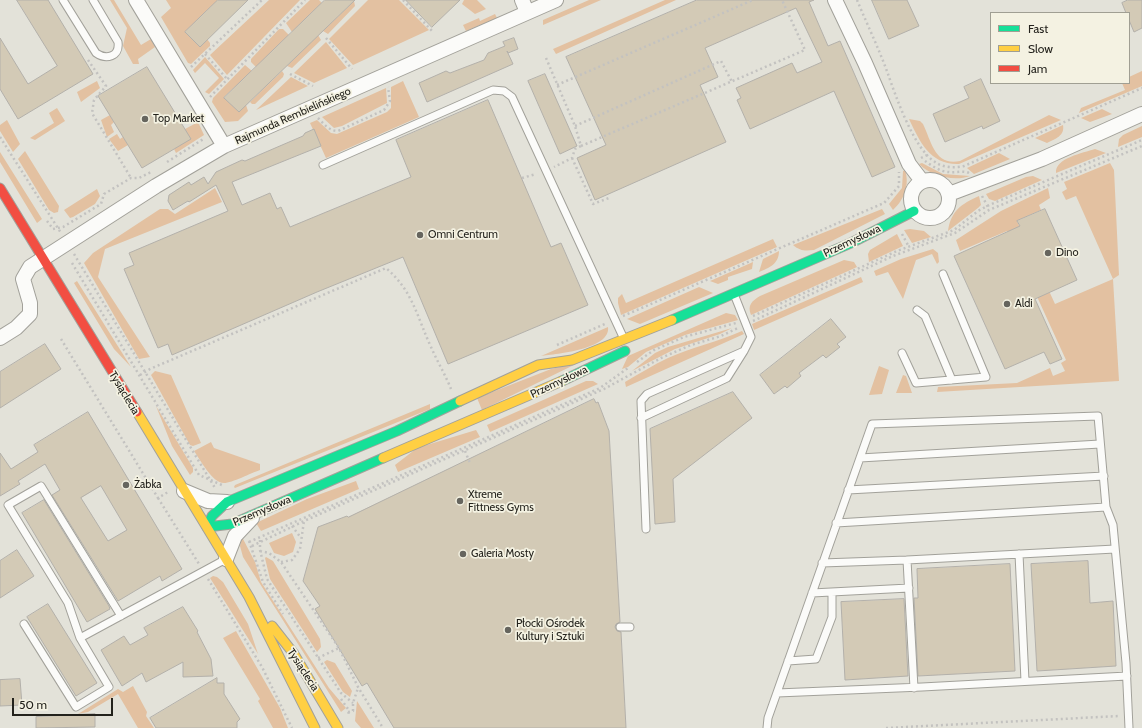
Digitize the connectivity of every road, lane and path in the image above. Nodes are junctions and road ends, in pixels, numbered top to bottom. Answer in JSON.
{"nodes":[{"id":1,"x":63,"y":0,"type":"edge"},
{"id":2,"x":93,"y":0,"type":"edge"},
{"id":3,"x":136,"y":0,"type":"edge"},
{"id":4,"x":262,"y":0,"type":"edge"},
{"id":5,"x":305,"y":0,"type":"edge"},
{"id":6,"x":402,"y":0,"type":"edge"},
{"id":7,"x":556,"y":0,"type":"edge"},
{"id":8,"x":753,"y":0,"type":"edge"},
{"id":9,"x":782,"y":0,"type":"edge"},
{"id":10,"x":835,"y":0,"type":"edge"},
{"id":11,"x":857,"y":0,"type":"edge"},
{"id":12,"x":524,"y":6,"type":"edge"},
{"id":13,"x":433,"y":32,"type":"dead end"},
{"id":14,"x":326,"y":38,"type":"dead end"},
{"id":15,"x":205,"y":54,"type":"junction"},
{"id":16,"x":546,"y":58,"type":"dead end"},
{"id":17,"x":87,"y":59,"type":"dead end"},
{"id":18,"x":352,"y":68,"type":"dead end"},
{"id":19,"x":189,"y":69,"type":"dead end"},
{"id":20,"x":290,"y":74,"type":"dead end"},
{"id":21,"x":227,"y":79,"type":"junction"},
{"id":22,"x":732,"y":82,"type":"junction"},
{"id":23,"x":388,"y":83,"type":"dead end"},
{"id":24,"x":557,"y":85,"type":"junction"},
{"id":25,"x":313,"y":86,"type":"dead end"},
{"id":26,"x":1142,"y":88,"type":"edge"},
{"id":27,"x":204,"y":93,"type":"dead end"},
{"id":28,"x":315,"y":114,"type":"dead end"},
{"id":29,"x":1142,"y":114,"type":"edge"},
{"id":30,"x":575,"y":126,"type":"junction"},
{"id":31,"x":904,"y":126,"type":"dead end"},
{"id":32,"x":215,"y":132,"type":"junction"},
{"id":33,"x":0,"y":137,"type":"edge"},
{"id":34,"x":910,"y":138,"type":"dead end"},
{"id":35,"x":1142,"y":140,"type":"edge"},
{"id":36,"x":224,"y":146,"type":"junction"},
{"id":37,"x":581,"y":146,"type":"junction"},
{"id":38,"x":1142,"y":146,"type":"edge"},
{"id":39,"x":927,"y":155,"type":"junction"},
{"id":40,"x":572,"y":158,"type":"junction"},
{"id":41,"x":916,"y":159,"type":"junction"},
{"id":42,"x":166,"y":163,"type":"dead end"},
{"id":43,"x":323,"y":165,"type":"dead end"},
{"id":44,"x":155,"y":170,"type":"dead end"},
{"id":45,"x":546,"y":170,"type":"junction"},
{"id":46,"x":131,"y":178,"type":"junction"},
{"id":47,"x":522,"y":178,"type":"dead end"},
{"id":48,"x":922,"y":181,"type":"junction"},
{"id":49,"x":977,"y":185,"type":"junction"},
{"id":50,"x":0,"y":188,"type":"edge"},
{"id":51,"x":949,"y":194,"type":"junction"},
{"id":52,"x":609,"y":198,"type":"dead end"},
{"id":53,"x":988,"y":208,"type":"junction"},
{"id":54,"x":914,"y":211,"type":"junction"},
{"id":55,"x":47,"y":221,"type":"dead end"},
{"id":56,"x":58,"y":229,"type":"junction"},
{"id":57,"x":66,"y":242,"type":"junction"},
{"id":58,"x":43,"y":258,"type":"junction"},
{"id":59,"x":72,"y":263,"type":"dead end"},
{"id":60,"x":943,"y":274,"type":"dead end"},
{"id":61,"x":734,"y":294,"type":"junction"},
{"id":62,"x":722,"y":299,"type":"junction"},
{"id":63,"x":917,"y":310,"type":"dead end"},
{"id":64,"x":616,"y":319,"type":"junction"},
{"id":65,"x":746,"y":322,"type":"junction"},
{"id":66,"x":655,"y":337,"type":"dead end"},
{"id":67,"x":0,"y":338,"type":"edge"},
{"id":68,"x":624,"y":339,"type":"junction"},
{"id":69,"x":62,"y":340,"type":"dead end"},
{"id":70,"x":634,"y":347,"type":"dead end"},
{"id":71,"x":744,"y":351,"type":"junction"},
{"id":72,"x":902,"y":353,"type":"dead end"},
{"id":73,"x":144,"y":372,"type":"junction"},
{"id":74,"x":140,"y":375,"type":"junction"},
{"id":75,"x":952,"y":380,"type":"junction"},
{"id":76,"x":452,"y":391,"type":"dead end"},
{"id":77,"x":641,"y":418,"type":"junction"},
{"id":78,"x":1100,"y":444,"type":"junction"},
{"id":79,"x":465,"y":451,"type":"junction"},
{"id":80,"x":860,"y":458,"type":"junction"},
{"id":81,"x":470,"y":463,"type":"dead end"},
{"id":82,"x":199,"y":475,"type":"junction"},
{"id":83,"x":1104,"y":476,"type":"junction"},
{"id":84,"x":210,"y":480,"type":"junction"},
{"id":85,"x":182,"y":488,"type":"junction"},
{"id":86,"x":848,"y":490,"type":"junction"},
{"id":87,"x":158,"y":498,"type":"junction"},
{"id":88,"x":228,"y":501,"type":"junction"},
{"id":89,"x":1106,"y":507,"type":"junction"},
{"id":90,"x":252,"y":518,"type":"junction"},
{"id":91,"x":304,"y":521,"type":"junction"},
{"id":92,"x":836,"y":524,"type":"junction"},
{"id":93,"x":292,"y":526,"type":"junction"},
{"id":94,"x":207,"y":528,"type":"junction"},
{"id":95,"x":646,"y":528,"type":"dead end"},
{"id":96,"x":258,"y":537,"type":"junction"},
{"id":97,"x":301,"y":538,"type":"junction"},
{"id":98,"x":261,"y":540,"type":"junction"},
{"id":99,"x":250,"y":542,"type":"dead end"},
{"id":100,"x":252,"y":546,"type":"dead end"},
{"id":101,"x":1115,"y":549,"type":"junction"},
{"id":102,"x":260,"y":550,"type":"junction"},
{"id":103,"x":1019,"y":554,"type":"junction"},
{"id":104,"x":226,"y":559,"type":"junction"},
{"id":105,"x":907,"y":560,"type":"junction"},
{"id":106,"x":281,"y":562,"type":"junction"},
{"id":107,"x":822,"y":563,"type":"junction"},
{"id":108,"x":203,"y":571,"type":"junction"},
{"id":109,"x":909,"y":588,"type":"junction"},
{"id":110,"x":832,"y":592,"type":"junction"},
{"id":111,"x":812,"y":593,"type":"junction"},
{"id":112,"x":249,"y":597,"type":"junction"},
{"id":113,"x":121,"y":616,"type":"junction"},
{"id":114,"x":24,"y":624,"type":"dead end"},
{"id":115,"x":620,"y":627,"type":"dead end"},
{"id":116,"x":630,"y":627,"type":"dead end"},
{"id":117,"x":80,"y":638,"type":"junction"},
{"id":118,"x":339,"y":648,"type":"junction"},
{"id":119,"x":317,"y":658,"type":"junction"},
{"id":120,"x":788,"y":660,"type":"junction"},
{"id":121,"x":1127,"y":676,"type":"junction"},
{"id":122,"x":1025,"y":682,"type":"junction"},
{"id":123,"x":914,"y":688,"type":"junction"},
{"id":124,"x":777,"y":693,"type":"junction"},
{"id":125,"x":353,"y":703,"type":"dead end"},
{"id":126,"x":1129,"y":715,"type":"junction"},
{"id":127,"x":292,"y":728,"type":"edge"},
{"id":128,"x":315,"y":728,"type":"edge"},
{"id":129,"x":338,"y":728,"type":"edge"},
{"id":130,"x":383,"y":728,"type":"edge"},
{"id":131,"x":767,"y":728,"type":"edge"},
{"id":132,"x":886,"y":728,"type":"edge"},
{"id":133,"x":1129,"y":728,"type":"edge"}],
"edges":[{"from":1,"to":2,"type":"lane"},
{"from":3,"to":32,"type":"street"},
{"from":4,"to":15,"type":"path"},
{"from":5,"to":21,"type":"path"},
{"from":6,"to":13,"type":"path"},
{"from":7,"to":12,"type":"street","name":"Rajmunda Rembielińskiego"},
{"from":8,"to":24,"type":"path"},
{"from":9,"to":22,"type":"path"},
{"from":10,"to":41,"type":"street"},
{"from":11,"to":39,"type":"path"},
{"from":12,"to":36,"type":"street","name":"Rajmunda Rembielińskiego"},
{"from":14,"to":18,"type":"path"},
{"from":15,"to":19,"type":"path"},
{"from":15,"to":21,"type":"path"},
{"from":16,"to":24,"type":"path"},
{"from":17,"to":46,"type":"path"},
{"from":20,"to":25,"type":"path"},
{"from":21,"to":27,"type":"path"},
{"from":22,"to":30,"type":"path"},
{"from":22,"to":37,"type":"path"},
{"from":23,"to":28,"type":"path"},
{"from":24,"to":30,"type":"path"},
{"from":26,"to":39,"type":"path"},
{"from":29,"to":49,"type":"street"},
{"from":30,"to":37,"type":"path"},
{"from":31,"to":34,"type":"path"},
{"from":32,"to":36,"type":"street"},
{"from":32,"to":42,"type":"path"},
{"from":33,"to":56,"type":"path"},
{"from":35,"to":53,"type":"path"},
{"from":36,"to":57,"type":"street","name":"Rajmunda Rembielińskiego"},
{"from":37,"to":40,"type":"path"},
{"from":38,"to":53,"type":"path"},
{"from":39,"to":41,"type":"path"},
{"from":40,"to":45,"type":"path"},
{"from":40,"to":52,"type":"path"},
{"from":41,"to":48,"type":"street"},
{"from":41,"to":49,"type":"path"},
{"from":41,"to":64,"type":"path"},
{"from":43,"to":45,"type":"lane"},
{"from":44,"to":46,"type":"path"},
{"from":45,"to":47,"type":"path"},
{"from":45,"to":64,"type":"lane"},
{"from":46,"to":56,"type":"path"},
{"from":48,"to":51,"type":"street"},
{"from":48,"to":54,"type":"street"},
{"from":49,"to":51,"type":"street"},
{"from":49,"to":53,"type":"path"},
{"from":50,"to":58,"type":"street","name":"Tysiąclecia"},
{"from":51,"to":54,"type":"street"},
{"from":53,"to":65,"type":"path"},
{"from":54,"to":61,"type":"street","name":"Przemysłowa"},
{"from":55,"to":56,"type":"path"},
{"from":56,"to":57,"type":"path"},
{"from":57,"to":58,"type":"street","name":"Rajmunda Rembielińskiego"},
{"from":57,"to":73,"type":"path"},
{"from":58,"to":67,"type":"street","name":"Rajmunda Rembielińskiego"},
{"from":58,"to":85,"type":"street","name":"Tysiąclecia"},
{"from":59,"to":74,"type":"path"},
{"from":60,"to":75,"type":"lane"},
{"from":61,"to":62,"type":"street","name":"Przemysłowa"},
{"from":61,"to":65,"type":"lane"},
{"from":62,"to":66,"type":"street","name":"Przemysłowa"},
{"from":62,"to":68,"type":"street","name":"Przemysłowa"},
{"from":63,"to":75,"type":"lane"},
{"from":64,"to":68,"type":"lane"},
{"from":65,"to":71,"type":"lane"},
{"from":65,"to":79,"type":"path"},
{"from":65,"to":96,"type":"path"},
{"from":68,"to":88,"type":"street","name":"Przemysłowa"},
{"from":69,"to":87,"type":"path"},
{"from":70,"to":90,"type":"street","name":"Przemysłowa"},
{"from":71,"to":77,"type":"lane"},
{"from":71,"to":77,"type":"lane"},
{"from":72,"to":75,"type":"lane"},
{"from":73,"to":74,"type":"path"},
{"from":73,"to":76,"type":"path"},
{"from":73,"to":84,"type":"path"},
{"from":74,"to":82,"type":"path"},
{"from":77,"to":95,"type":"lane"},
{"from":78,"to":80,"type":"lane"},
{"from":78,"to":80,"type":"lane"},
{"from":78,"to":83,"type":"lane"},
{"from":79,"to":81,"type":"path"},
{"from":79,"to":91,"type":"path"},
{"from":80,"to":86,"type":"lane"},
{"from":82,"to":84,"type":"path"},
{"from":82,"to":85,"type":"path"},
{"from":83,"to":86,"type":"lane"},
{"from":83,"to":89,"type":"lane"},
{"from":84,"to":88,"type":"path"},
{"from":84,"to":88,"type":"path"},
{"from":85,"to":87,"type":"path"},
{"from":85,"to":88,"type":"street"},
{"from":85,"to":94,"type":"street","name":"Tysiąclecia"},
{"from":86,"to":92,"type":"lane"},
{"from":87,"to":108,"type":"path"},
{"from":88,"to":94,"type":"street","name":"Przemysłowa"},
{"from":89,"to":92,"type":"lane"},
{"from":89,"to":101,"type":"lane"},
{"from":90,"to":94,"type":"street","name":"Przemysłowa"},
{"from":90,"to":96,"type":"path"},
{"from":90,"to":104,"type":"street"},
{"from":91,"to":93,"type":"path"},
{"from":91,"to":97,"type":"path"},
{"from":92,"to":107,"type":"lane"},
{"from":93,"to":97,"type":"path"},
{"from":93,"to":98,"type":"path"},
{"from":94,"to":104,"type":"street","name":"Tysiąclecia"},
{"from":96,"to":98,"type":"path"},
{"from":96,"to":99,"type":"path"},
{"from":97,"to":106,"type":"path"},
{"from":98,"to":100,"type":"path"},
{"from":98,"to":102,"type":"path"},
{"from":101,"to":103,"type":"lane"},
{"from":101,"to":121,"type":"lane"},
{"from":102,"to":106,"type":"path"},
{"from":102,"to":119,"type":"path"},
{"from":103,"to":105,"type":"lane"},
{"from":103,"to":122,"type":"lane"},
{"from":104,"to":108,"type":"lane"},
{"from":104,"to":112,"type":"street","name":"Tysiąclecia"},
{"from":105,"to":107,"type":"lane"},
{"from":105,"to":109,"type":"lane"},
{"from":106,"to":118,"type":"path"},
{"from":107,"to":111,"type":"lane"},
{"from":108,"to":113,"type":"lane"},
{"from":108,"to":127,"type":"path"},
{"from":109,"to":110,"type":"lane"},
{"from":109,"to":123,"type":"lane"},
{"from":110,"to":111,"type":"lane"},
{"from":110,"to":120,"type":"lane"},
{"from":111,"to":120,"type":"lane"},
{"from":112,"to":128,"type":"street","name":"Tysiąclecia"},
{"from":112,"to":129,"type":"street","name":"Tysiąclecia"},
{"from":113,"to":117,"type":"lane"},
{"from":113,"to":117,"type":"lane"},
{"from":114,"to":117,"type":"lane"},
{"from":115,"to":116,"type":"lane"},
{"from":118,"to":119,"type":"path"},
{"from":118,"to":130,"type":"path"},
{"from":119,"to":125,"type":"path"},
{"from":120,"to":124,"type":"lane"},
{"from":121,"to":122,"type":"lane"},
{"from":121,"to":126,"type":"lane"},
{"from":122,"to":123,"type":"lane"},
{"from":123,"to":124,"type":"lane"},
{"from":124,"to":131,"type":"lane"},
{"from":126,"to":132,"type":"path"},
{"from":126,"to":133,"type":"lane"}]}
